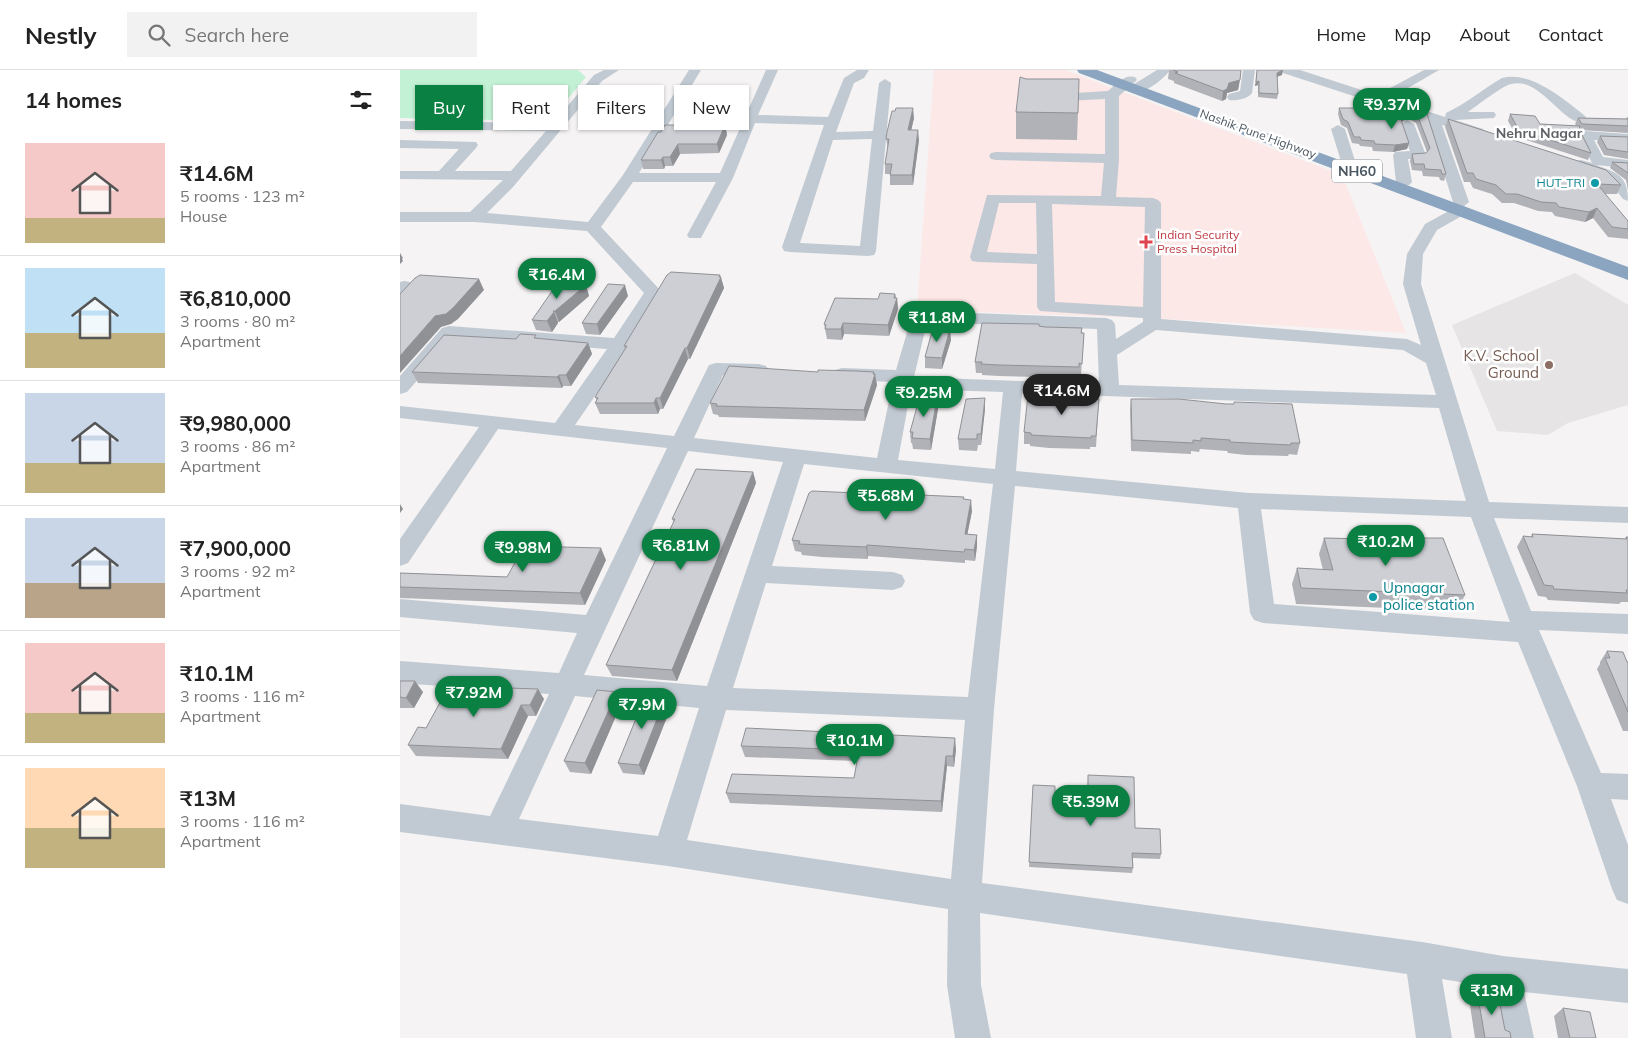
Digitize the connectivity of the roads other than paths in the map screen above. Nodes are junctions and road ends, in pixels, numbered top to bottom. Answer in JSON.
{"nodes":[{"id":1,"x":613,"y":70,"type":"edge"},
{"id":2,"x":695,"y":70,"type":"edge"},
{"id":3,"x":772,"y":70,"type":"edge"},
{"id":4,"x":864,"y":70,"type":"edge"},
{"id":5,"x":1084,"y":70,"type":"edge"},
{"id":6,"x":1102,"y":70,"type":"edge"},
{"id":7,"x":1164,"y":70,"type":"edge"},
{"id":8,"x":1249,"y":70,"type":"edge"},
{"id":9,"x":1287,"y":70,"type":"edge"},
{"id":10,"x":1333,"y":70,"type":"edge"},
{"id":11,"x":1433,"y":70,"type":"edge"},
{"id":12,"x":1316,"y":78,"type":"junction"},
{"id":13,"x":885,"y":83,"type":"dead end"},
{"id":14,"x":1127,"y":87,"type":"junction"},
{"id":15,"x":1234,"y":97,"type":"dead end"},
{"id":16,"x":1035,"y":99,"type":"edge"},
{"id":17,"x":1379,"y":99,"type":"junction"},
{"id":18,"x":568,"y":113,"type":"edge"},
{"id":19,"x":1432,"y":116,"type":"junction"},
{"id":20,"x":1452,"y":116,"type":"junction"},
{"id":21,"x":1489,"y":116,"type":"dead end"},
{"id":22,"x":833,"y":120,"type":"junction"},
{"id":23,"x":1580,"y":120,"type":"edge"},
{"id":24,"x":664,"y":122,"type":"edge"},
{"id":25,"x":749,"y":122,"type":"edge"},
{"id":26,"x":749,"y":124,"type":"edge"},
{"id":27,"x":1407,"y":124,"type":"dead end"},
{"id":28,"x":400,"y":125,"type":"edge"},
{"id":29,"x":493,"y":126,"type":"edge"},
{"id":30,"x":1338,"y":129,"type":"dead end"},
{"id":31,"x":553,"y":130,"type":"edge"},
{"id":32,"x":659,"y":130,"type":"edge"},
{"id":33,"x":746,"y":130,"type":"edge"},
{"id":34,"x":880,"y":135,"type":"junction"},
{"id":35,"x":827,"y":136,"type":"junction"},
{"id":36,"x":1492,"y":137,"type":"edge"},
{"id":37,"x":1628,"y":138,"type":"edge"},
{"id":38,"x":400,"y":144,"type":"edge"},
{"id":39,"x":996,"y":156,"type":"dead end"},
{"id":40,"x":1112,"y":159,"type":"junction"},
{"id":41,"x":1348,"y":161,"type":"junction"},
{"id":42,"x":1598,"y":161,"type":"junction"},
{"id":43,"x":1628,"y":164,"type":"edge"},
{"id":44,"x":400,"y":175,"type":"edge"},
{"id":45,"x":443,"y":176,"type":"junction"},
{"id":46,"x":515,"y":176,"type":"junction"},
{"id":47,"x":629,"y":177,"type":"junction"},
{"id":48,"x":726,"y":178,"type":"junction"},
{"id":49,"x":1621,"y":178,"type":"edge"},
{"id":50,"x":1404,"y":182,"type":"junction"},
{"id":51,"x":1628,"y":196,"type":"edge"},
{"id":52,"x":1044,"y":198,"type":"junction"},
{"id":53,"x":1108,"y":201,"type":"junction"},
{"id":54,"x":1461,"y":206,"type":"junction"},
{"id":55,"x":400,"y":217,"type":"edge"},
{"id":56,"x":474,"y":217,"type":"junction"},
{"id":57,"x":592,"y":227,"type":"junction"},
{"id":58,"x":695,"y":235,"type":"dead end"},
{"id":59,"x":1045,"y":259,"type":"junction"},
{"id":60,"x":1628,"y":263,"type":"edge"},
{"id":61,"x":1628,"y":274,"type":"edge"},
{"id":62,"x":1151,"y":318,"type":"junction"},
{"id":63,"x":619,"y":344,"type":"junction"},
{"id":64,"x":1107,"y":353,"type":"junction"},
{"id":65,"x":1435,"y":360,"type":"junction"},
{"id":66,"x":774,"y":371,"type":"edge"},
{"id":67,"x":822,"y":373,"type":"edge"},
{"id":68,"x":903,"y":380,"type":"junction"},
{"id":69,"x":1013,"y":387,"type":"junction"},
{"id":70,"x":400,"y":388,"type":"edge"},
{"id":71,"x":1109,"y":391,"type":"junction"},
{"id":72,"x":1448,"y":402,"type":"junction"},
{"id":73,"x":400,"y":412,"type":"edge"},
{"id":74,"x":493,"y":422,"type":"junction"},
{"id":75,"x":561,"y":429,"type":"junction"},
{"id":76,"x":680,"y":442,"type":"junction"},
{"id":77,"x":796,"y":456,"type":"junction"},
{"id":78,"x":886,"y":466,"type":"junction"},
{"id":79,"x":1005,"y":478,"type":"junction"},
{"id":80,"x":1249,"y":501,"type":"junction"},
{"id":81,"x":1480,"y":510,"type":"junction"},
{"id":82,"x":1628,"y":515,"type":"edge"},
{"id":83,"x":400,"y":557,"type":"edge"},
{"id":84,"x":757,"y":574,"type":"junction"},
{"id":85,"x":893,"y":581,"type":"dead end"},
{"id":86,"x":400,"y":608,"type":"edge"},
{"id":87,"x":1628,"y":624,"type":"edge"},
{"id":88,"x":594,"y":625,"type":"junction"},
{"id":89,"x":1525,"y":626,"type":"junction"},
{"id":90,"x":400,"y":672,"type":"edge"},
{"id":91,"x":567,"y":684,"type":"junction"},
{"id":92,"x":716,"y":698,"type":"junction"},
{"id":93,"x":980,"y":709,"type":"junction"},
{"id":94,"x":1592,"y":786,"type":"junction"},
{"id":95,"x":1628,"y":787,"type":"edge"},
{"id":96,"x":400,"y":818,"type":"edge"},
{"id":97,"x":499,"y":830,"type":"junction"},
{"id":98,"x":668,"y":852,"type":"junction"},
{"id":99,"x":1628,"y":889,"type":"edge"},
{"id":100,"x":964,"y":896,"type":"junction"},
{"id":101,"x":1422,"y":959,"type":"junction"},
{"id":102,"x":1503,"y":974,"type":"junction"},
{"id":103,"x":1628,"y":986,"type":"edge"},
{"id":104,"x":973,"y":1038,"type":"edge"},
{"id":105,"x":1434,"y":1038,"type":"edge"},
{"id":106,"x":1516,"y":1038,"type":"edge"}],
"edges":[{"from":1,"to":18,"type":"street"},
{"from":2,"to":24,"type":"street"},
{"from":3,"to":25,"type":"street"},
{"from":4,"to":22,"type":"street"},
{"from":5,"to":14,"type":"highway","name":"Nashik Pune Highway","number":"NH60"},
{"from":6,"to":14,"type":"highway","name":"Nashik Pune Highway","number":"NH60"},
{"from":7,"to":14,"type":"street"},
{"from":8,"to":15,"type":"street"},
{"from":9,"to":12,"type":"street"},
{"from":10,"to":12,"type":"street"},
{"from":11,"to":17,"type":"street"},
{"from":12,"to":17,"type":"street"},
{"from":13,"to":34,"type":"street"},
{"from":14,"to":16,"type":"street"},
{"from":14,"to":40,"type":"street"},
{"from":14,"to":41,"type":"highway","name":"Nashik Pune Highway","number":"NH60"},
{"from":14,"to":54,"type":"highway","name":"Nashik Pune Highway","number":"NH60"},
{"from":17,"to":19,"type":"street"},
{"from":19,"to":20,"type":"street"},
{"from":19,"to":36,"type":"street"},
{"from":19,"to":54,"type":"street"},
{"from":20,"to":21,"type":"street"},
{"from":20,"to":23,"type":"street"},
{"from":22,"to":26,"type":"street"},
{"from":22,"to":35,"type":"street"},
{"from":27,"to":50,"type":"street"},
{"from":28,"to":29,"type":"street"},
{"from":30,"to":41,"type":"street"},
{"from":31,"to":46,"type":"street"},
{"from":32,"to":47,"type":"street"},
{"from":33,"to":48,"type":"street"},
{"from":34,"to":35,"type":"street"},
{"from":34,"to":35,"type":"street"},
{"from":37,"to":42,"type":"street"},
{"from":38,"to":45,"type":"street"},
{"from":39,"to":40,"type":"street"},
{"from":40,"to":53,"type":"street"},
{"from":41,"to":50,"type":"highway","name":"Nashik Pune Highway","number":"NH60"},
{"from":42,"to":43,"type":"street"},
{"from":42,"to":49,"type":"street"},
{"from":44,"to":45,"type":"street"},
{"from":45,"to":46,"type":"street"},
{"from":46,"to":56,"type":"street"},
{"from":47,"to":48,"type":"street"},
{"from":47,"to":57,"type":"street"},
{"from":48,"to":58,"type":"street"},
{"from":49,"to":51,"type":"street"},
{"from":50,"to":54,"type":"highway","name":"Nashik Pune Highway","number":"NH60"},
{"from":52,"to":53,"type":"street"},
{"from":52,"to":59,"type":"street"},
{"from":52,"to":59,"type":"street"},
{"from":53,"to":62,"type":"street"},
{"from":54,"to":60,"type":"highway","name":"Nashik Pune Highway","number":"NH60"},
{"from":54,"to":61,"type":"highway","name":"Nashik Pune Highway","number":"NH60"},
{"from":54,"to":65,"type":"street"},
{"from":55,"to":56,"type":"street"},
{"from":56,"to":57,"type":"street"},
{"from":57,"to":63,"type":"street"},
{"from":59,"to":62,"type":"street"},
{"from":62,"to":64,"type":"street"},
{"from":62,"to":65,"type":"street"},
{"from":63,"to":70,"type":"street"},
{"from":63,"to":75,"type":"street"},
{"from":64,"to":68,"type":"street"},
{"from":64,"to":71,"type":"street"},
{"from":65,"to":72,"type":"street"},
{"from":66,"to":76,"type":"street"},
{"from":67,"to":68,"type":"street"},
{"from":68,"to":69,"type":"street"},
{"from":68,"to":78,"type":"street"},
{"from":69,"to":71,"type":"street"},
{"from":69,"to":79,"type":"street"},
{"from":71,"to":72,"type":"street"},
{"from":72,"to":81,"type":"street"},
{"from":73,"to":74,"type":"street"},
{"from":74,"to":75,"type":"street"},
{"from":74,"to":83,"type":"street"},
{"from":75,"to":76,"type":"street"},
{"from":76,"to":77,"type":"street"},
{"from":76,"to":88,"type":"street"},
{"from":77,"to":78,"type":"street"},
{"from":77,"to":84,"type":"street"},
{"from":78,"to":79,"type":"street"},
{"from":79,"to":80,"type":"street"},
{"from":79,"to":93,"type":"street"},
{"from":80,"to":81,"type":"street"},
{"from":80,"to":89,"type":"street"},
{"from":81,"to":82,"type":"street"},
{"from":81,"to":89,"type":"street"},
{"from":84,"to":85,"type":"street"},
{"from":84,"to":92,"type":"street"},
{"from":86,"to":88,"type":"street"},
{"from":87,"to":89,"type":"street"},
{"from":88,"to":91,"type":"street"},
{"from":89,"to":94,"type":"street"},
{"from":90,"to":91,"type":"street"},
{"from":91,"to":92,"type":"street"},
{"from":91,"to":97,"type":"street"},
{"from":92,"to":93,"type":"street"},
{"from":92,"to":98,"type":"street"},
{"from":93,"to":100,"type":"street"},
{"from":94,"to":95,"type":"street"},
{"from":94,"to":99,"type":"street"},
{"from":96,"to":97,"type":"street"},
{"from":97,"to":98,"type":"street"},
{"from":98,"to":100,"type":"street"},
{"from":100,"to":101,"type":"street"},
{"from":100,"to":104,"type":"street"},
{"from":101,"to":102,"type":"street"},
{"from":101,"to":105,"type":"street"},
{"from":102,"to":103,"type":"street"},
{"from":102,"to":106,"type":"street"}]}
